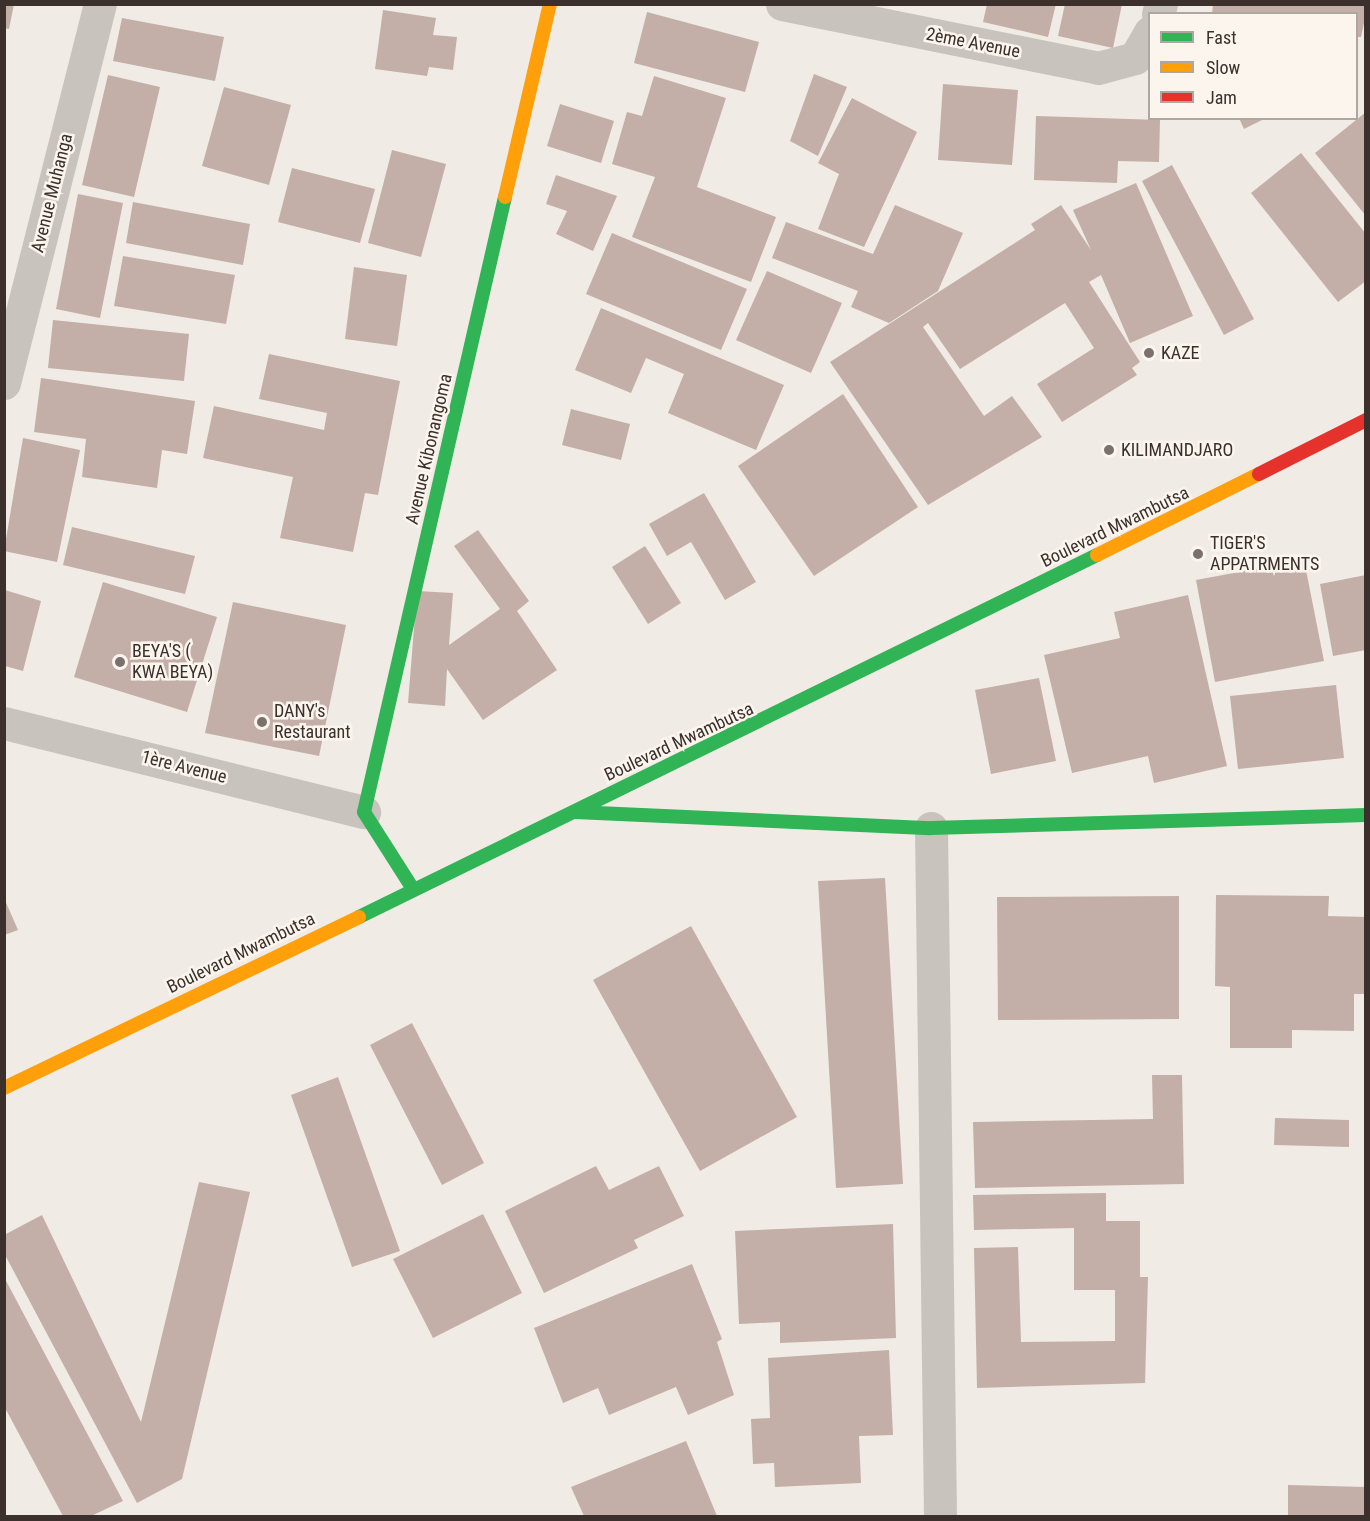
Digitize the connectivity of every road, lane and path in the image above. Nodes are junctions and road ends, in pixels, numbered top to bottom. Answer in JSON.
{"nodes":[{"id":1,"x":100,"y":4,"type":"edge"},
{"id":2,"x":550,"y":4,"type":"edge"},
{"id":3,"x":782,"y":4,"type":"edge"},
{"id":4,"x":1148,"y":34,"type":"edge"},
{"id":5,"x":4,"y":382,"type":"edge"},
{"id":6,"x":1365,"y":420,"type":"edge"},
{"id":7,"x":4,"y":723,"type":"edge"},
{"id":8,"x":364,"y":812,"type":"junction"},
{"id":9,"x":575,"y":812,"type":"junction"},
{"id":10,"x":1365,"y":815,"type":"edge"},
{"id":11,"x":931,"y":828,"type":"junction"},
{"id":12,"x":413,"y":889,"type":"junction"},
{"id":13,"x":4,"y":1088,"type":"edge"},
{"id":14,"x":934,"y":1514,"type":"edge"}],
"edges":[{"from":1,"to":5,"type":"street","name":"Avenue Muhanga"},
{"from":2,"to":8,"type":"main road","name":"Avenue Kibonangoma"},
{"from":3,"to":4,"type":"street","name":"2ème Avenue"},
{"from":6,"to":9,"type":"main road","name":"Boulevard Mwambutsa"},
{"from":7,"to":8,"type":"street","name":"1ère Avenue"},
{"from":8,"to":12,"type":"main road"},
{"from":9,"to":11,"type":"main road"},
{"from":9,"to":12,"type":"main road","name":"Boulevard Mwambutsa"},
{"from":10,"to":11,"type":"main road"},
{"from":11,"to":14,"type":"street"},
{"from":12,"to":13,"type":"main road","name":"Boulevard Mwambutsa"}]}
